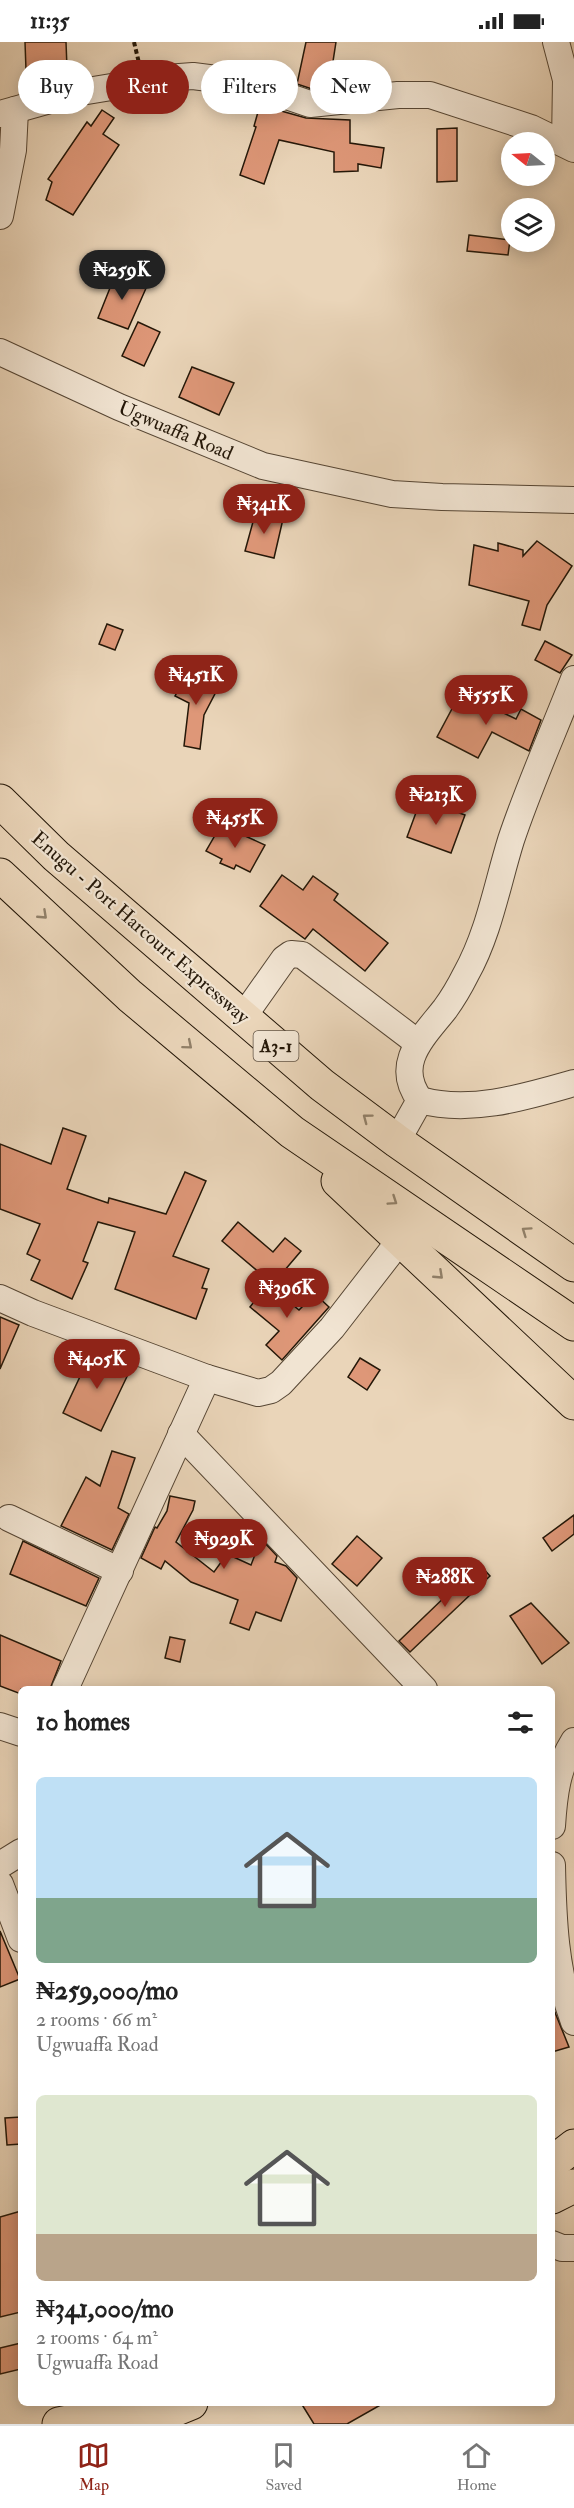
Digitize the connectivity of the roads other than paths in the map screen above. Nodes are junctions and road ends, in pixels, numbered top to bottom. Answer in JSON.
{"nodes":[{"id":1,"x":556,"y":42,"type":"edge"},
{"id":2,"x":7,"y":112,"type":"edge"},
{"id":3,"x":569,"y":146,"type":"edge"},
{"id":4,"x":0,"y":216,"type":"edge"},
{"id":5,"x":0,"y":352,"type":"edge"},
{"id":6,"x":574,"y":500,"type":"edge"},
{"id":7,"x":574,"y":679,"type":"edge"},
{"id":8,"x":0,"y":801,"type":"edge"},
{"id":9,"x":0,"y":875,"type":"edge"},
{"id":10,"x":243,"y":1017,"type":"junction"},
{"id":11,"x":418,"y":1043,"type":"junction"},
{"id":12,"x":574,"y":1083,"type":"edge"},
{"id":13,"x":420,"y":1100,"type":"junction"},
{"id":14,"x":292,"y":1132,"type":"junction"},
{"id":15,"x":397,"y":1141,"type":"junction"},
{"id":16,"x":401,"y":1239,"type":"junction"},
{"id":17,"x":574,"y":1265,"type":"edge"},
{"id":18,"x":0,"y":1298,"type":"edge"},
{"id":19,"x":574,"y":1324,"type":"edge"},
{"id":20,"x":207,"y":1378,"type":"junction"},
{"id":21,"x":574,"y":1403,"type":"edge"},
{"id":22,"x":182,"y":1434,"type":"junction"},
{"id":23,"x":3,"y":1523,"type":"edge"},
{"id":24,"x":120,"y":1571,"type":"junction"},
{"id":25,"x":65,"y":1686,"type":"edge"},
{"id":26,"x":421,"y":1686,"type":"edge"},
{"id":27,"x":0,"y":1726,"type":"edge"},
{"id":28,"x":18,"y":1732,"type":"edge"},
{"id":29,"x":574,"y":1741,"type":"edge"},
{"id":30,"x":555,"y":1787,"type":"edge"},
{"id":31,"x":18,"y":1854,"type":"edge"},
{"id":32,"x":0,"y":1865,"type":"edge"},
{"id":33,"x":0,"y":1884,"type":"edge"},
{"id":34,"x":18,"y":1931,"type":"edge"},
{"id":35,"x":555,"y":1958,"type":"edge"},
{"id":36,"x":574,"y":2022,"type":"edge"},
{"id":37,"x":574,"y":2145,"type":"edge"},
{"id":38,"x":555,"y":2161,"type":"edge"},
{"id":39,"x":574,"y":2174,"type":"edge"},
{"id":40,"x":574,"y":2186,"type":"edge"},
{"id":41,"x":555,"y":2190,"type":"edge"},
{"id":42,"x":555,"y":2196,"type":"edge"},
{"id":43,"x":555,"y":2245,"type":"edge"},
{"id":44,"x":574,"y":2248,"type":"edge"},
{"id":45,"x":134,"y":2406,"type":"edge"},
{"id":46,"x":189,"y":2409,"type":"edge"},
{"id":47,"x":59,"y":2424,"type":"edge"},
{"id":48,"x":140,"y":2424,"type":"edge"}],
"edges":[{"from":1,"to":3,"type":"street"},
{"from":2,"to":3,"type":"street"},
{"from":2,"to":4,"type":"street"},
{"from":5,"to":6,"type":"street","name":"Ugwuaffa Road"},
{"from":7,"to":11,"type":"street"},
{"from":8,"to":10,"type":"main road","name":"Enugu - Port Harcourt Expressway","number":"A3-1"},
{"from":9,"to":14,"type":"main road","one_way":true},
{"from":10,"to":11,"type":"street"},
{"from":15,"to":10,"type":"main road","name":"Enugu - Port Harcourt Expressway","number":"A3-1","one_way":true},
{"from":11,"to":13,"type":"street"},
{"from":12,"to":13,"type":"street"},
{"from":13,"to":15,"type":"street"},
{"from":14,"to":16,"type":"main road"},
{"from":14,"to":19,"type":"main road","one_way":true},
{"from":17,"to":15,"type":"main road","name":"Enugu - Port Harcourt Expressway","number":"A3-1","one_way":true},
{"from":16,"to":20,"type":"street"},
{"from":16,"to":21,"type":"main road","one_way":true},
{"from":18,"to":20,"type":"street"},
{"from":20,"to":22,"type":"street"},
{"from":22,"to":24,"type":"street"},
{"from":22,"to":26,"type":"street"},
{"from":23,"to":24,"type":"street"},
{"from":24,"to":25,"type":"street"},
{"from":27,"to":28,"type":"street"},
{"from":29,"to":30,"type":"street"},
{"from":31,"to":32,"type":"street"},
{"from":33,"to":34,"type":"street"},
{"from":35,"to":36,"type":"street"},
{"from":37,"to":38,"type":"main road"},
{"from":39,"to":41,"type":"main road"},
{"from":40,"to":42,"type":"main road"},
{"from":43,"to":44,"type":"street"},
{"from":45,"to":47,"type":"main road"},
{"from":46,"to":48,"type":"main road"}]}
